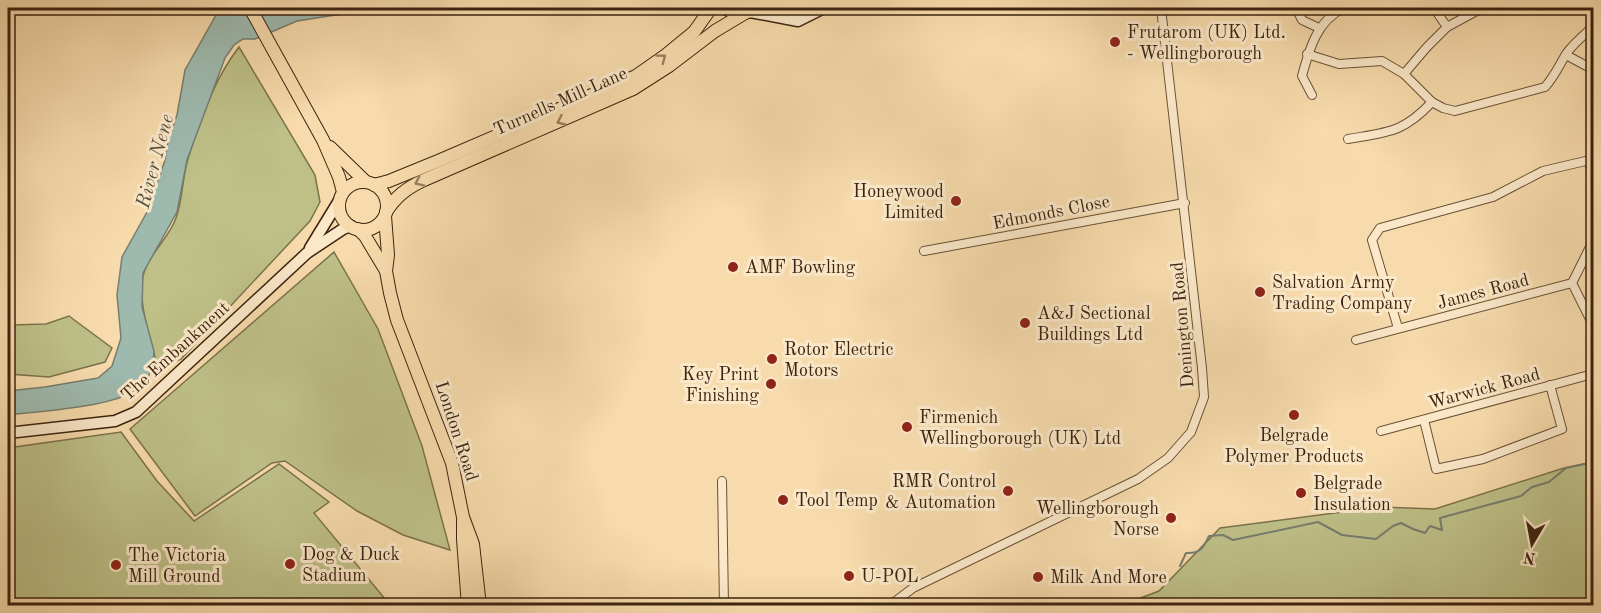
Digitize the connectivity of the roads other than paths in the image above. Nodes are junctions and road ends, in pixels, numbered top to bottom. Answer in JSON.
{"nodes":[{"id":1,"x":250,"y":8,"type":"edge"},
{"id":2,"x":711,"y":8,"type":"edge"},
{"id":3,"x":724,"y":8,"type":"edge"},
{"id":4,"x":781,"y":8,"type":"edge"},
{"id":5,"x":810,"y":8,"type":"edge"},
{"id":6,"x":824,"y":8,"type":"edge"},
{"id":7,"x":1161,"y":8,"type":"edge"},
{"id":8,"x":1296,"y":8,"type":"edge"},
{"id":9,"x":1344,"y":8,"type":"edge"},
{"id":10,"x":1434,"y":8,"type":"edge"},
{"id":11,"x":1482,"y":8,"type":"edge"},
{"id":12,"x":752,"y":11,"type":"edge"},
{"id":13,"x":1593,"y":26,"type":"edge"},
{"id":14,"x":1447,"y":27,"type":"junction"},
{"id":15,"x":1319,"y":28,"type":"junction"},
{"id":16,"x":1308,"y":54,"type":"junction"},
{"id":17,"x":1566,"y":55,"type":"junction"},
{"id":18,"x":1593,"y":70,"type":"edge"},
{"id":19,"x":1404,"y":74,"type":"junction"},
{"id":20,"x":1312,"y":95,"type":"dead end"},
{"id":21,"x":1432,"y":102,"type":"junction"},
{"id":22,"x":1348,"y":139,"type":"dead end"},
{"id":23,"x":323,"y":140,"type":"junction"},
{"id":24,"x":1591,"y":159,"type":"edge"},
{"id":25,"x":1593,"y":178,"type":"edge"},
{"id":26,"x":370,"y":184,"type":"junction"},
{"id":27,"x":342,"y":196,"type":"junction"},
{"id":28,"x":1185,"y":202,"type":"junction"},
{"id":29,"x":385,"y":214,"type":"junction"},
{"id":30,"x":355,"y":228,"type":"junction"},
{"id":31,"x":1593,"y":239,"type":"edge"},
{"id":32,"x":924,"y":251,"type":"dead end"},
{"id":33,"x":307,"y":253,"type":"junction"},
{"id":34,"x":386,"y":271,"type":"junction"},
{"id":35,"x":1572,"y":283,"type":"junction"},
{"id":36,"x":1593,"y":327,"type":"edge"},
{"id":37,"x":1398,"y":328,"type":"junction"},
{"id":38,"x":1356,"y":340,"type":"dead end"},
{"id":39,"x":1593,"y":369,"type":"edge"},
{"id":40,"x":1550,"y":385,"type":"junction"},
{"id":41,"x":1424,"y":420,"type":"junction"},
{"id":42,"x":1381,"y":431,"type":"dead end"},
{"id":43,"x":8,"y":433,"type":"edge"},
{"id":44,"x":722,"y":481,"type":"dead end"},
{"id":45,"x":463,"y":517,"type":"junction"},
{"id":46,"x":468,"y":606,"type":"edge"},
{"id":47,"x":480,"y":606,"type":"edge"},
{"id":48,"x":724,"y":606,"type":"edge"},
{"id":49,"x":889,"y":606,"type":"edge"}],
"edges":[{"from":1,"to":23,"type":"main road"},
{"from":26,"to":2,"type":"main road","name":"Turnells Mill Lane","one_way":true},
{"from":3,"to":12,"type":"main road"},
{"from":4,"to":5,"type":"main road"},
{"from":6,"to":12,"type":"main road"},
{"from":7,"to":28,"type":"street","name":"Denington Road"},
{"from":8,"to":15,"type":"street"},
{"from":9,"to":15,"type":"street"},
{"from":10,"to":14,"type":"street"},
{"from":11,"to":14,"type":"street"},
{"from":12,"to":29,"type":"main road","name":"Turnells Mill Lane","one_way":true},
{"from":13,"to":17,"type":"street"},
{"from":14,"to":19,"type":"street"},
{"from":15,"to":16,"type":"street"},
{"from":16,"to":19,"type":"street"},
{"from":16,"to":20,"type":"street"},
{"from":17,"to":18,"type":"street"},
{"from":17,"to":21,"type":"street"},
{"from":19,"to":21,"type":"street"},
{"from":21,"to":22,"type":"street"},
{"from":23,"to":26,"type":"main road"},
{"from":23,"to":27,"type":"main road"},
{"from":24,"to":25,"type":"street"},
{"from":24,"to":37,"type":"street"},
{"from":26,"to":27,"type":"main road"},
{"from":26,"to":29,"type":"main road"},
{"from":27,"to":30,"type":"main road"},
{"from":27,"to":33,"type":"main road","name":"The Embankment"},
{"from":28,"to":32,"type":"street","name":"Edmonds Close"},
{"from":28,"to":49,"type":"street","name":"Denington Road"},
{"from":29,"to":30,"type":"main road"},
{"from":29,"to":34,"type":"main road","name":"London Road"},
{"from":30,"to":33,"type":"main road","name":"The Embankment"},
{"from":30,"to":34,"type":"main road","name":"London Road"},
{"from":31,"to":35,"type":"street"},
{"from":33,"to":43,"type":"main road","name":"The Embankment"},
{"from":34,"to":45,"type":"main road","name":"London Road"},
{"from":35,"to":36,"type":"street"},
{"from":35,"to":37,"type":"street","name":"James Road"},
{"from":37,"to":38,"type":"street","name":"James Road"},
{"from":39,"to":40,"type":"street","name":"Warwick Road"},
{"from":40,"to":41,"type":"street","name":"Warwick Road"},
{"from":40,"to":41,"type":"street"},
{"from":41,"to":42,"type":"street","name":"Warwick Road"},
{"from":44,"to":48,"type":"street"},
{"from":45,"to":46,"type":"main road"},
{"from":45,"to":47,"type":"main road","name":"London Road"}]}
